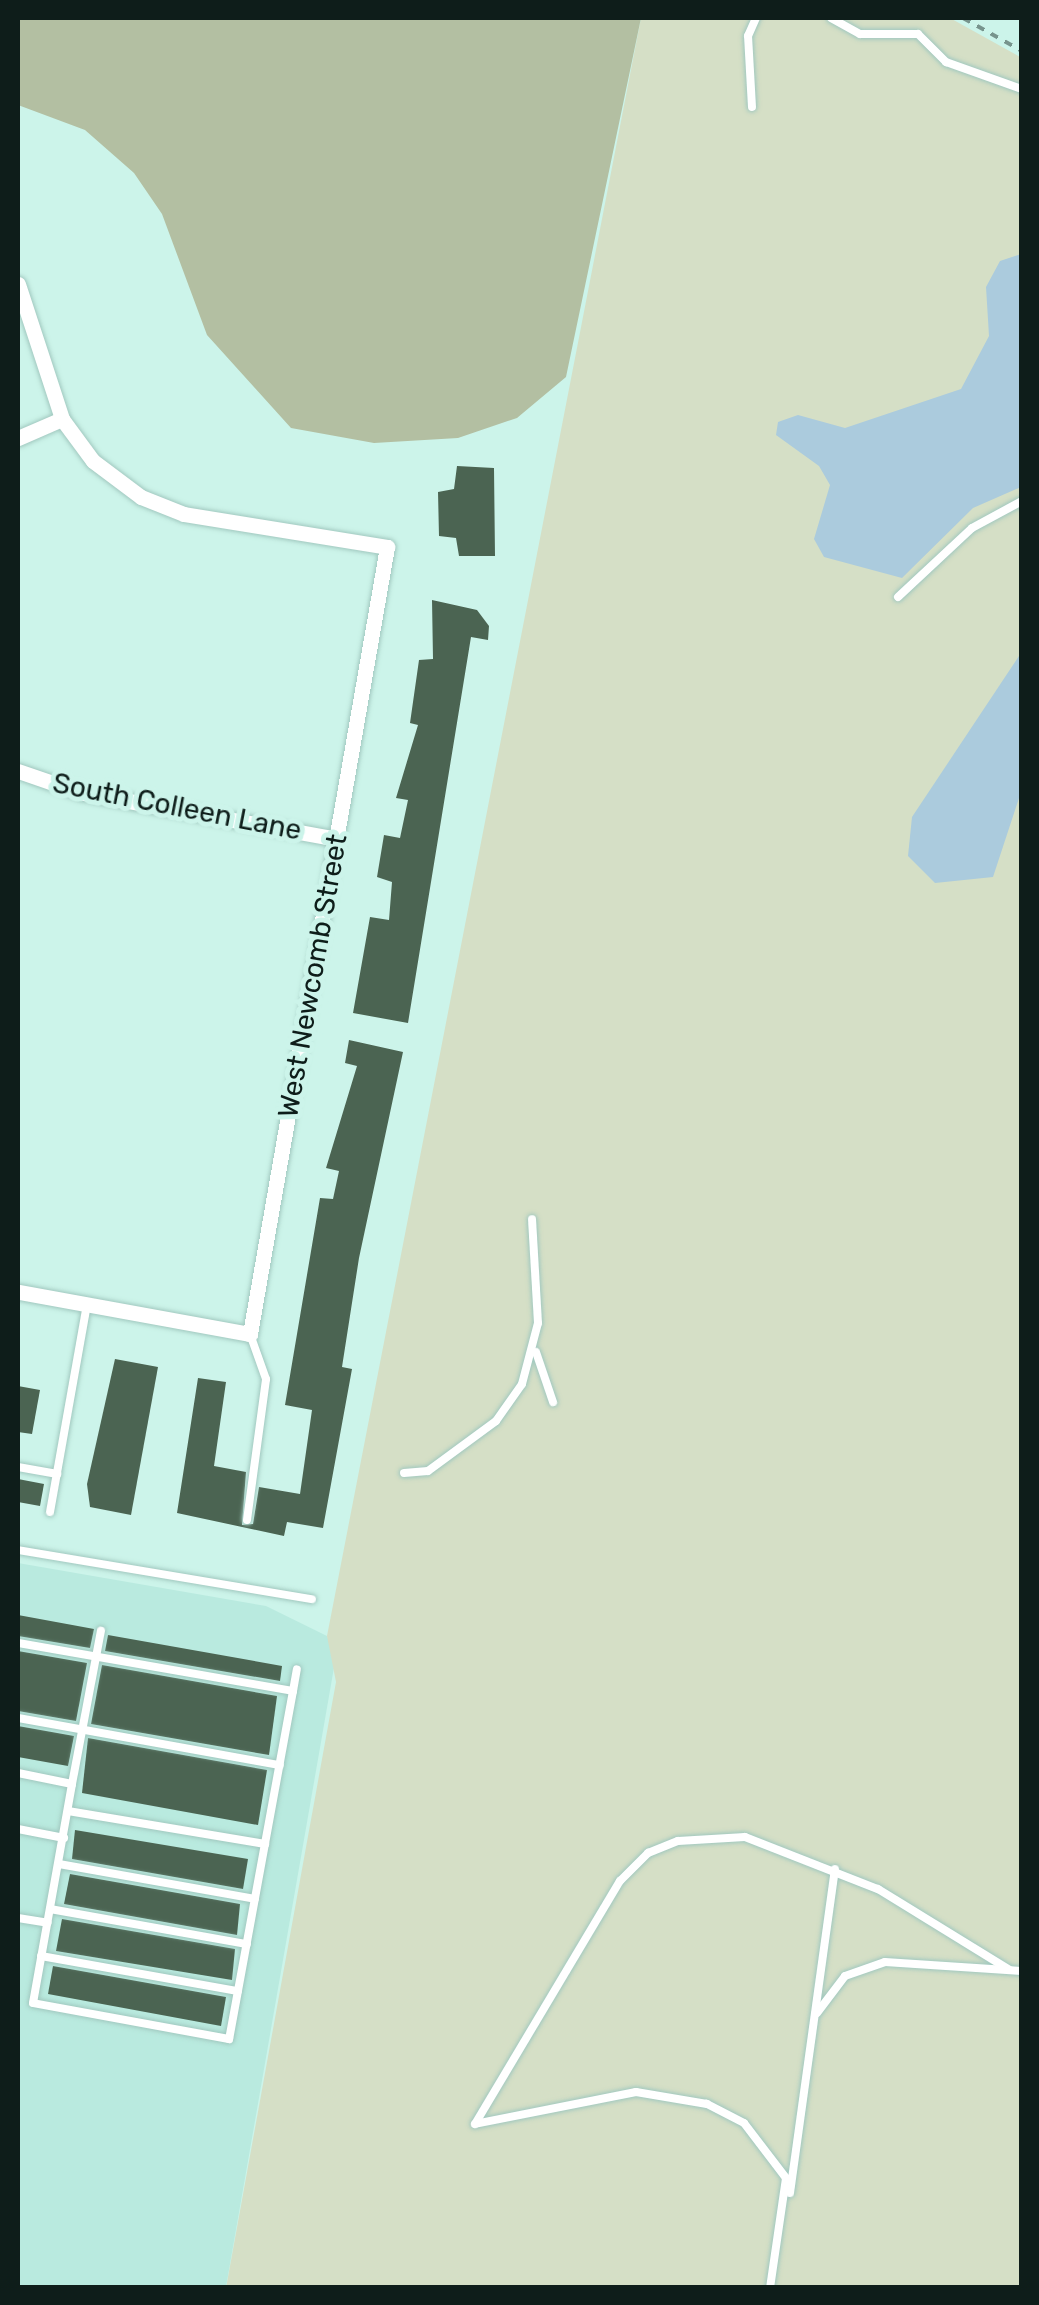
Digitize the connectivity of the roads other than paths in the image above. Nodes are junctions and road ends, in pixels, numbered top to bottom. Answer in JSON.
{"nodes":[{"id":1,"x":756,"y":18,"type":"edge"},
{"id":2,"x":831,"y":18,"type":"edge"},
{"id":3,"x":1022,"y":89,"type":"edge"},
{"id":4,"x":752,"y":106,"type":"dead end"},
{"id":5,"x":18,"y":284,"type":"edge"},
{"id":6,"x":62,"y":419,"type":"junction"},
{"id":7,"x":18,"y":438,"type":"edge"},
{"id":8,"x":1022,"y":501,"type":"edge"},
{"id":9,"x":898,"y":597,"type":"dead end"},
{"id":10,"x":18,"y":772,"type":"edge"},
{"id":11,"x":338,"y":838,"type":"junction"},
{"id":12,"x":532,"y":1219,"type":"dead end"},
{"id":13,"x":18,"y":1292,"type":"edge"},
{"id":14,"x":87,"y":1304,"type":"junction"},
{"id":15,"x":250,"y":1334,"type":"junction"},
{"id":16,"x":536,"y":1352,"type":"junction"},
{"id":17,"x":552,"y":1402,"type":"dead end"},
{"id":18,"x":18,"y":1468,"type":"edge"},
{"id":19,"x":56,"y":1474,"type":"junction"},
{"id":20,"x":404,"y":1474,"type":"dead end"},
{"id":21,"x":50,"y":1512,"type":"dead end"},
{"id":22,"x":248,"y":1520,"type":"dead end"},
{"id":23,"x":18,"y":1550,"type":"edge"},
{"id":24,"x":312,"y":1599,"type":"dead end"},
{"id":25,"x":101,"y":1631,"type":"dead end"},
{"id":26,"x":18,"y":1643,"type":"edge"},
{"id":27,"x":96,"y":1656,"type":"junction"},
{"id":28,"x":297,"y":1669,"type":"dead end"},
{"id":29,"x":293,"y":1691,"type":"junction"},
{"id":30,"x":18,"y":1718,"type":"edge"},
{"id":31,"x":82,"y":1730,"type":"junction"},
{"id":32,"x":280,"y":1765,"type":"junction"},
{"id":33,"x":18,"y":1773,"type":"edge"},
{"id":34,"x":72,"y":1784,"type":"junction"},
{"id":35,"x":68,"y":1811,"type":"junction"},
{"id":36,"x":18,"y":1829,"type":"edge"},
{"id":37,"x":64,"y":1838,"type":"junction"},
{"id":38,"x":265,"y":1844,"type":"junction"},
{"id":39,"x":58,"y":1864,"type":"junction"},
{"id":40,"x":835,"y":1869,"type":"junction"},
{"id":41,"x":255,"y":1899,"type":"junction"},
{"id":42,"x":50,"y":1909,"type":"junction"},
{"id":43,"x":18,"y":1918,"type":"edge"},
{"id":44,"x":48,"y":1923,"type":"junction"},
{"id":45,"x":247,"y":1944,"type":"junction"},
{"id":46,"x":42,"y":1956,"type":"junction"},
{"id":47,"x":1008,"y":1969,"type":"junction"},
{"id":48,"x":1022,"y":1971,"type":"edge"},
{"id":49,"x":238,"y":1992,"type":"junction"},
{"id":50,"x":818,"y":2013,"type":"junction"},
{"id":51,"x":788,"y":2207,"type":"junction"},
{"id":52,"x":770,"y":2288,"type":"edge"}],
"edges":[{"from":1,"to":4,"type":"lane"},
{"from":2,"to":3,"type":"lane"},
{"from":5,"to":6,"type":"street"},
{"from":6,"to":7,"type":"street"},
{"from":6,"to":11,"type":"street","name":"West Newcomb Street"},
{"from":8,"to":9,"type":"lane"},
{"from":10,"to":11,"type":"street","name":"South Colleen Lane"},
{"from":11,"to":15,"type":"street","name":"West Newcomb Street"},
{"from":12,"to":16,"type":"lane"},
{"from":13,"to":14,"type":"street"},
{"from":14,"to":15,"type":"street"},
{"from":14,"to":19,"type":"lane"},
{"from":15,"to":22,"type":"lane"},
{"from":16,"to":17,"type":"lane"},
{"from":16,"to":20,"type":"lane"},
{"from":18,"to":19,"type":"lane"},
{"from":19,"to":21,"type":"lane"},
{"from":23,"to":24,"type":"lane"},
{"from":25,"to":27,"type":"lane"},
{"from":26,"to":27,"type":"lane"},
{"from":27,"to":29,"type":"lane"},
{"from":27,"to":31,"type":"lane"},
{"from":28,"to":29,"type":"lane"},
{"from":29,"to":32,"type":"lane"},
{"from":30,"to":31,"type":"lane"},
{"from":31,"to":32,"type":"lane"},
{"from":31,"to":34,"type":"lane"},
{"from":32,"to":38,"type":"lane"},
{"from":33,"to":34,"type":"lane"},
{"from":34,"to":35,"type":"lane"},
{"from":35,"to":37,"type":"lane"},
{"from":35,"to":38,"type":"lane"},
{"from":36,"to":37,"type":"lane"},
{"from":37,"to":39,"type":"lane"},
{"from":38,"to":41,"type":"lane"},
{"from":39,"to":41,"type":"lane"},
{"from":39,"to":42,"type":"lane"},
{"from":40,"to":47,"type":"lane"},
{"from":40,"to":50,"type":"lane"},
{"from":40,"to":51,"type":"lane"},
{"from":41,"to":45,"type":"lane"},
{"from":42,"to":44,"type":"lane"},
{"from":42,"to":45,"type":"lane"},
{"from":43,"to":44,"type":"lane"},
{"from":44,"to":46,"type":"lane"},
{"from":45,"to":49,"type":"lane"},
{"from":46,"to":49,"type":"lane"},
{"from":46,"to":49,"type":"lane"},
{"from":47,"to":48,"type":"lane"},
{"from":47,"to":50,"type":"lane"},
{"from":50,"to":51,"type":"lane"},
{"from":51,"to":52,"type":"lane"}]}
